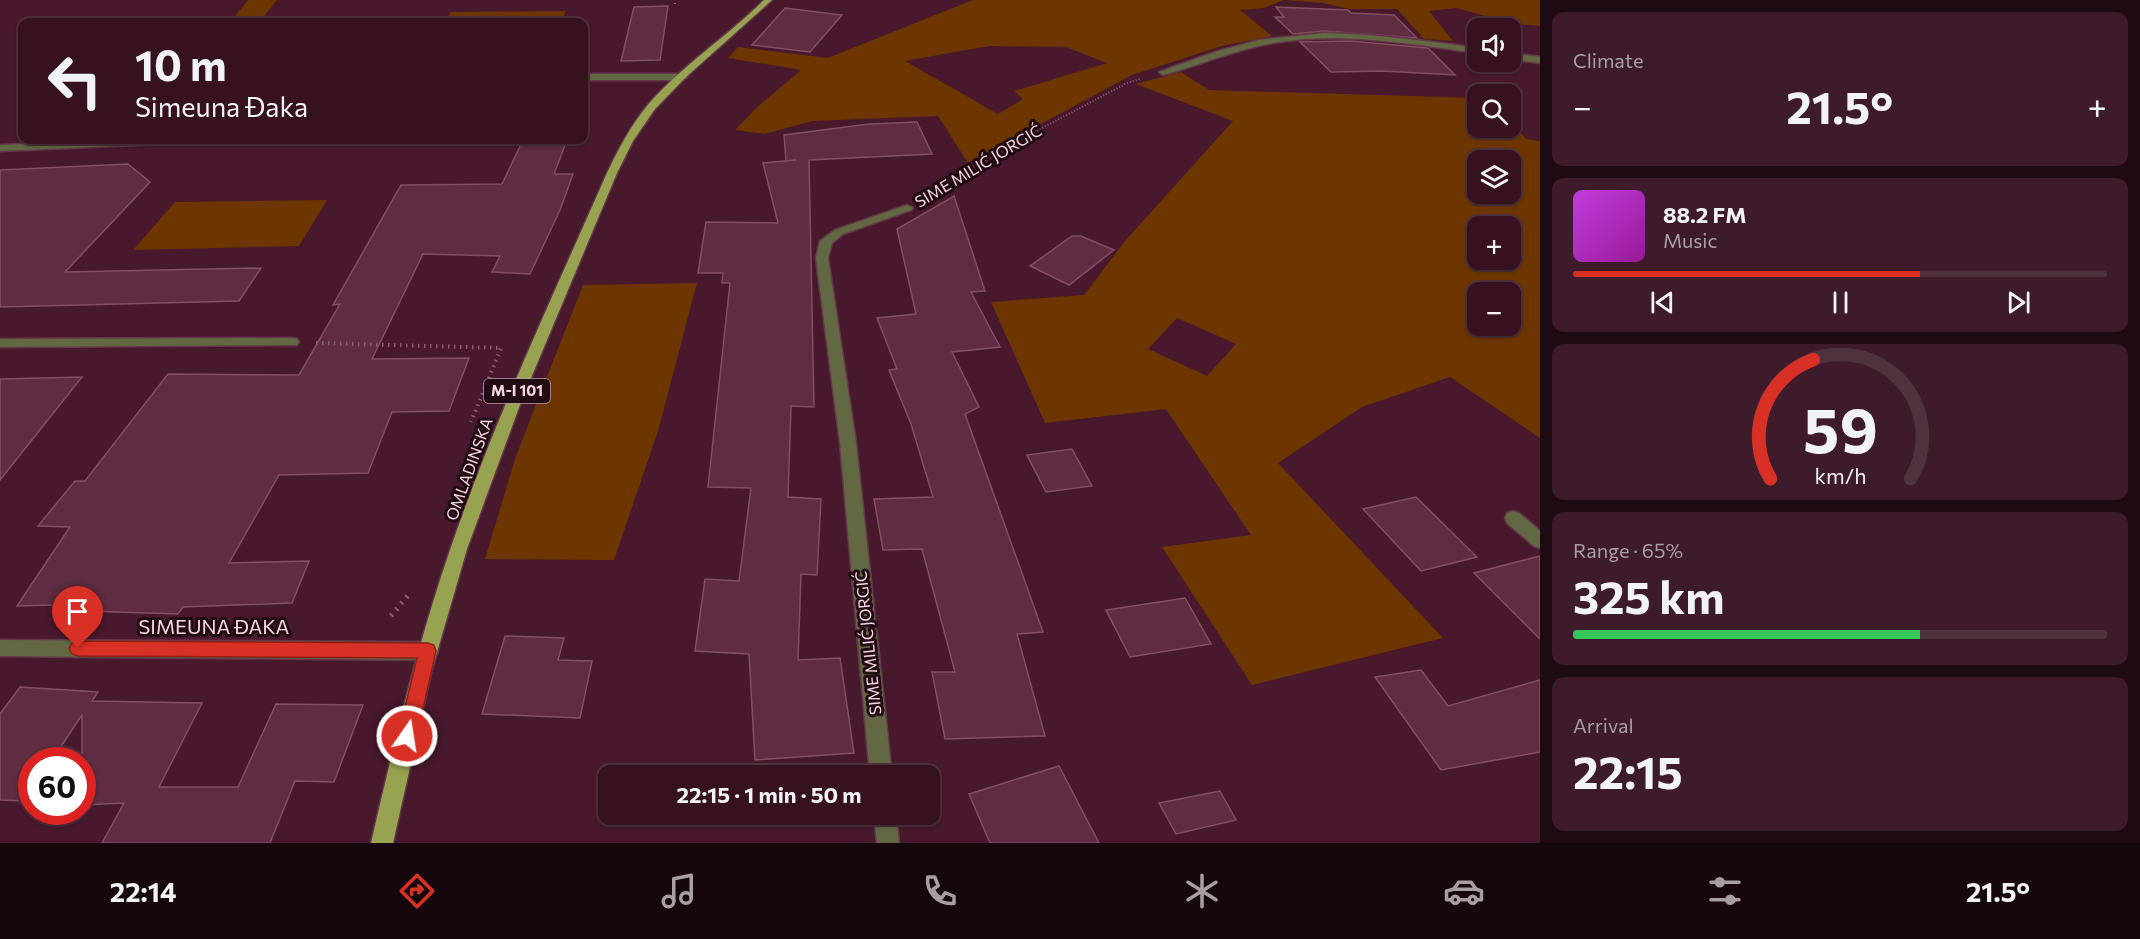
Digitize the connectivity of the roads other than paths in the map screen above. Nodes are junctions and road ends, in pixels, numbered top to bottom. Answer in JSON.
{"nodes":[{"id":1,"x":768,"y":0,"type":"edge"},
{"id":2,"x":1467,"y":50,"type":"edge"},
{"id":3,"x":1521,"y":57,"type":"edge"},
{"id":4,"x":1540,"y":60,"type":"edge"},
{"id":5,"x":1163,"y":72,"type":"road end"},
{"id":6,"x":588,"y":77,"type":"edge"},
{"id":7,"x":683,"y":77,"type":"junction"},
{"id":8,"x":92,"y":144,"type":"edge"},
{"id":9,"x":0,"y":148,"type":"edge"},
{"id":10,"x":907,"y":208,"type":"road end"},
{"id":11,"x":292,"y":342,"type":"road end"},
{"id":12,"x":0,"y":343,"type":"edge"},
{"id":13,"x":1513,"y":518,"type":"dead end"},
{"id":14,"x":1540,"y":541,"type":"edge"},
{"id":15,"x":0,"y":648,"type":"edge"},
{"id":16,"x":428,"y":651,"type":"junction"},
{"id":17,"x":880,"y":765,"type":"edge"},
{"id":18,"x":886,"y":825,"type":"edge"},
{"id":19,"x":382,"y":843,"type":"edge"},
{"id":20,"x":888,"y":843,"type":"edge"}],
"edges":[{"from":1,"to":7,"type":"main road","name":"OMLADINSKA","number":"M-I 101"},
{"from":2,"to":5,"type":"street"},
{"from":3,"to":4,"type":"street"},
{"from":6,"to":7,"type":"street"},
{"from":7,"to":16,"type":"main road","name":"OMLADINSKA","number":"M-I 101"},
{"from":8,"to":9,"type":"street"},
{"from":10,"to":17,"type":"street","name":"SIME MILIĆ JORGIĆ"},
{"from":11,"to":12,"type":"street"},
{"from":13,"to":14,"type":"street"},
{"from":15,"to":16,"type":"street","name":"SIMEUNA ĐAKA"},
{"from":16,"to":19,"type":"main road","name":"OMLADINSKA","number":"M-I 101"},
{"from":18,"to":20,"type":"street"}]}
